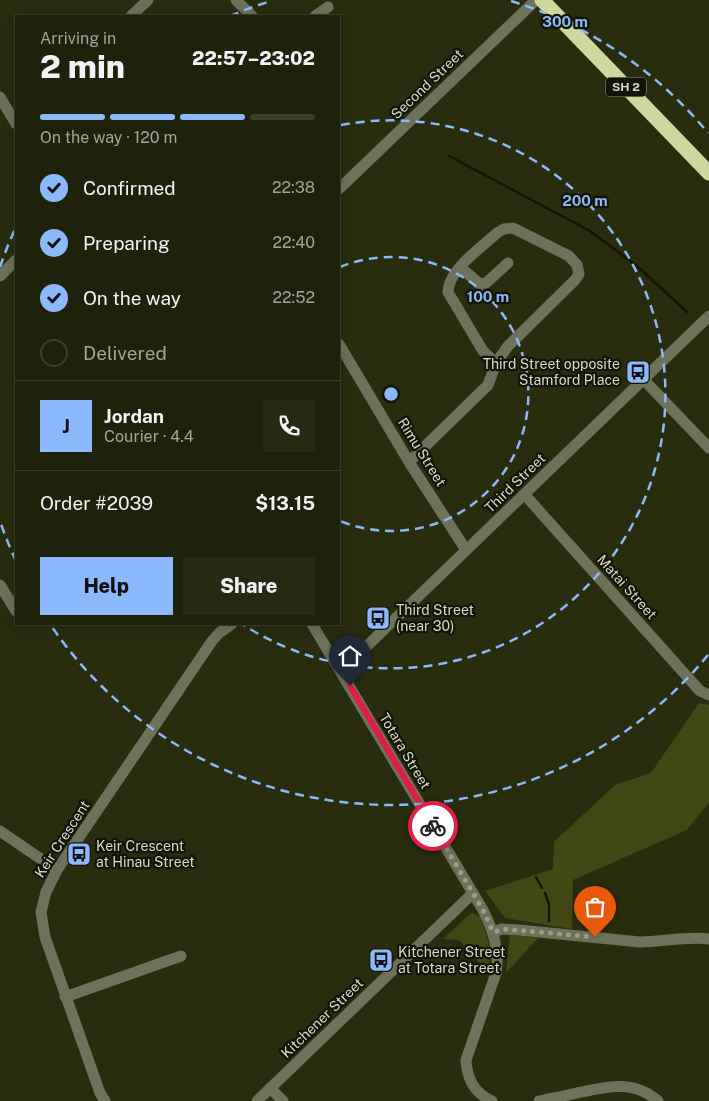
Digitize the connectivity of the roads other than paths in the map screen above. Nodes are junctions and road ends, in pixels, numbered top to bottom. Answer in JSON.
{"nodes":[{"id":1,"x":148,"y":0,"type":"edge"},
{"id":2,"x":236,"y":0,"type":"edge"},
{"id":3,"x":536,"y":0,"type":"edge"},
{"id":4,"x":542,"y":0,"type":"edge"},
{"id":5,"x":328,"y":7,"type":"dead end"},
{"id":6,"x":132,"y":15,"type":"edge"},
{"id":7,"x":251,"y":15,"type":"edge"},
{"id":8,"x":317,"y":15,"type":"edge"},
{"id":9,"x":0,"y":97,"type":"edge"},
{"id":10,"x":15,"y":122,"type":"edge"},
{"id":11,"x":709,"y":173,"type":"edge"},
{"id":12,"x":340,"y":188,"type":"edge"},
{"id":13,"x":15,"y":261,"type":"edge"},
{"id":14,"x":508,"y":263,"type":"dead end"},
{"id":15,"x":460,"y":267,"type":"junction"},
{"id":16,"x":0,"y":276,"type":"edge"},
{"id":17,"x":709,"y":316,"type":"edge"},
{"id":18,"x":340,"y":346,"type":"edge"},
{"id":19,"x":496,"y":362,"type":"junction"},
{"id":20,"x":643,"y":379,"type":"junction"},
{"id":21,"x":709,"y":448,"type":"edge"},
{"id":22,"x":409,"y":462,"type":"junction"},
{"id":23,"x":525,"y":495,"type":"junction"},
{"id":24,"x":466,"y":550,"type":"junction"},
{"id":25,"x":0,"y":585,"type":"edge"},
{"id":26,"x":15,"y":609,"type":"edge"},
{"id":27,"x":231,"y":625,"type":"edge"},
{"id":28,"x":313,"y":625,"type":"edge"},
{"id":29,"x":340,"y":671,"type":"junction"},
{"id":30,"x":709,"y":695,"type":"edge"},
{"id":31,"x":0,"y":831,"type":"edge"},
{"id":32,"x":57,"y":870,"type":"junction"},
{"id":33,"x":472,"y":894,"type":"junction"},
{"id":34,"x":493,"y":932,"type":"junction"},
{"id":35,"x":709,"y":939,"type":"edge"},
{"id":36,"x":181,"y":956,"type":"dead end"},
{"id":37,"x":65,"y":997,"type":"junction"},
{"id":38,"x":270,"y":1088,"type":"junction"},
{"id":39,"x":575,"y":1098,"type":"edge"},
{"id":40,"x":105,"y":1101,"type":"edge"},
{"id":41,"x":257,"y":1101,"type":"edge"},
{"id":42,"x":283,"y":1101,"type":"edge"},
{"id":43,"x":492,"y":1101,"type":"edge"},
{"id":44,"x":539,"y":1101,"type":"edge"},
{"id":45,"x":658,"y":1101,"type":"edge"}],
"edges":[{"from":1,"to":6,"type":"street"},
{"from":2,"to":7,"type":"street"},
{"from":3,"to":12,"type":"street","name":"Second Street"},
{"from":4,"to":11,"type":"highway","number":"SH 2"},
{"from":5,"to":8,"type":"street"},
{"from":9,"to":10,"type":"street"},
{"from":13,"to":16,"type":"street"},
{"from":14,"to":15,"type":"street"},
{"from":15,"to":19,"type":"street"},
{"from":15,"to":19,"type":"street"},
{"from":17,"to":20,"type":"street","name":"Third Street"},
{"from":18,"to":22,"type":"street","name":"Rimu Street"},
{"from":19,"to":22,"type":"street"},
{"from":20,"to":21,"type":"street"},
{"from":20,"to":23,"type":"street","name":"Third Street"},
{"from":22,"to":24,"type":"street","name":"Rimu Street"},
{"from":23,"to":24,"type":"street","name":"Third Street"},
{"from":23,"to":30,"type":"street","name":"Matai Street"},
{"from":24,"to":29,"type":"street","name":"Third Street"},
{"from":25,"to":26,"type":"street"},
{"from":27,"to":32,"type":"street","name":"Keir Crescent"},
{"from":28,"to":29,"type":"street","name":"Totara Street"},
{"from":29,"to":33,"type":"street","name":"Totara Street"},
{"from":31,"to":32,"type":"street"},
{"from":32,"to":37,"type":"street","name":"Keir Crescent"},
{"from":33,"to":34,"type":"street","name":"Totara Street"},
{"from":33,"to":38,"type":"street","name":"Kitchener Street"},
{"from":34,"to":35,"type":"street"},
{"from":34,"to":43,"type":"street","name":"Totara Street"},
{"from":36,"to":37,"type":"street"},
{"from":37,"to":40,"type":"street","name":"Keir Crescent"},
{"from":38,"to":41,"type":"street","name":"Kitchener Street"},
{"from":38,"to":42,"type":"street"},
{"from":39,"to":44,"type":"street"},
{"from":39,"to":45,"type":"street"}]}
